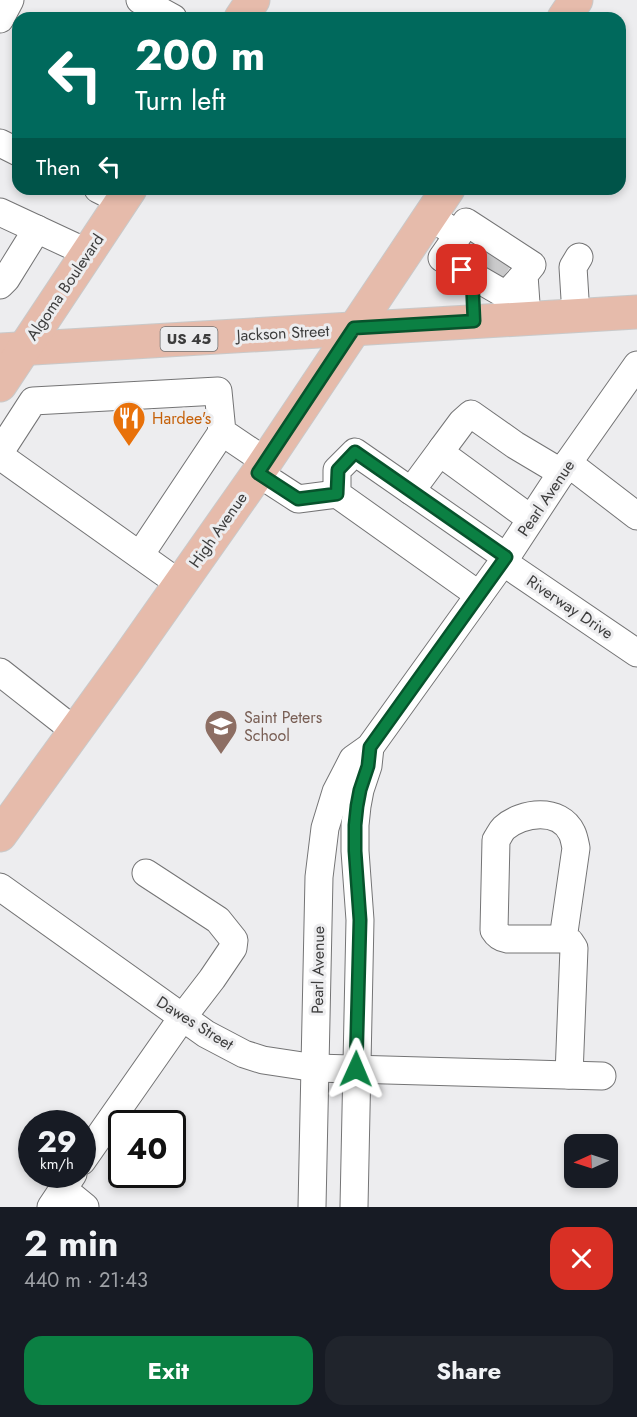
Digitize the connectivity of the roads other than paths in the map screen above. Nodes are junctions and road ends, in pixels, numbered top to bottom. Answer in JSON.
{"nodes":[{"id":1,"x":10,"y":0,"type":"edge"},
{"id":2,"x":140,"y":0,"type":"edge"},
{"id":3,"x":162,"y":12,"type":"edge"},
{"id":4,"x":0,"y":19,"type":"edge"},
{"id":5,"x":116,"y":195,"type":"edge"},
{"id":6,"x":444,"y":195,"type":"edge"},
{"id":7,"x":0,"y":212,"type":"edge"},
{"id":8,"x":430,"y":216,"type":"junction"},
{"id":9,"x":37,"y":229,"type":"junction"},
{"id":10,"x":88,"y":253,"type":"junction"},
{"id":11,"x":579,"y":256,"type":"dead end"},
{"id":12,"x":482,"y":257,"type":"junction"},
{"id":13,"x":524,"y":275,"type":"junction"},
{"id":14,"x":0,"y":285,"type":"edge"},
{"id":15,"x":637,"y":312,"type":"edge"},
{"id":16,"x":576,"y":315,"type":"junction"},
{"id":17,"x":527,"y":318,"type":"junction"},
{"id":18,"x":474,"y":321,"type":"junction"},
{"id":19,"x":354,"y":328,"type":"junction"},
{"id":20,"x":12,"y":349,"type":"edge"},
{"id":21,"x":637,"y":365,"type":"edge"},
{"id":22,"x":0,"y":385,"type":"edge"},
{"id":23,"x":222,"y":432,"type":"junction"},
{"id":24,"x":442,"y":449,"type":"junction"},
{"id":25,"x":0,"y":454,"type":"edge"},
{"id":26,"x":262,"y":467,"type":"junction"},
{"id":27,"x":565,"y":468,"type":"junction"},
{"id":28,"x":411,"y":491,"type":"junction"},
{"id":29,"x":337,"y":494,"type":"junction"},
{"id":30,"x":632,"y":504,"type":"edge"},
{"id":31,"x":531,"y":519,"type":"junction"},
{"id":32,"x":140,"y":555,"type":"junction"},
{"id":33,"x":505,"y":559,"type":"junction"},
{"id":34,"x":180,"y":584,"type":"junction"},
{"id":35,"x":479,"y":596,"type":"junction"},
{"id":36,"x":637,"y":652,"type":"edge"},
{"id":37,"x":0,"y":672,"type":"edge"},
{"id":38,"x":75,"y":731,"type":"junction"},
{"id":39,"x":370,"y":747,"type":"junction"},
{"id":40,"x":0,"y":835,"type":"edge"},
{"id":41,"x":146,"y":873,"type":"dead end"},
{"id":42,"x":0,"y":887,"type":"edge"},
{"id":43,"x":563,"y":939,"type":"junction"},
{"id":44,"x":182,"y":1017,"type":"junction"},
{"id":45,"x":316,"y":1068,"type":"junction"},
{"id":46,"x":356,"y":1069,"type":"junction"},
{"id":47,"x":569,"y":1075,"type":"junction"},
{"id":48,"x":602,"y":1076,"type":"dead end"},
{"id":49,"x":96,"y":1141,"type":"edge"},
{"id":50,"x":62,"y":1190,"type":"edge"},
{"id":51,"x":85,"y":1207,"type":"edge"},
{"id":52,"x":312,"y":1207,"type":"edge"},
{"id":53,"x":354,"y":1207,"type":"edge"}],
"edges":[{"from":1,"to":4,"type":"street"},
{"from":2,"to":3,"type":"street"},
{"from":5,"to":10,"type":"main road","name":"Algoma Boulevard"},
{"from":6,"to":8,"type":"main road","name":"High Avenue"},
{"from":7,"to":9,"type":"street"},
{"from":8,"to":12,"type":"street"},
{"from":8,"to":19,"type":"main road","name":"High Avenue"},
{"from":9,"to":10,"type":"street"},
{"from":9,"to":14,"type":"street"},
{"from":10,"to":20,"type":"main road","name":"Algoma Boulevard"},
{"from":11,"to":16,"type":"street"},
{"from":12,"to":13,"type":"street"},
{"from":12,"to":13,"type":"street"},
{"from":12,"to":18,"type":"street"},
{"from":13,"to":17,"type":"street"},
{"from":15,"to":16,"type":"main road","name":"Jackson Street"},
{"from":16,"to":17,"type":"main road","name":"Jackson Street"},
{"from":17,"to":18,"type":"main road","name":"Jackson Street"},
{"from":18,"to":19,"type":"main road","name":"Jackson Street"},
{"from":19,"to":20,"type":"main road","name":"Jackson Street","number":"US 45"},
{"from":19,"to":26,"type":"main road","name":"High Avenue"},
{"from":20,"to":22,"type":"main road","name":"Algoma Boulevard"},
{"from":21,"to":27,"type":"street","name":"Pearl Avenue"},
{"from":23,"to":25,"type":"street"},
{"from":23,"to":26,"type":"street"},
{"from":23,"to":32,"type":"street"},
{"from":24,"to":27,"type":"street"},
{"from":24,"to":28,"type":"street"},
{"from":24,"to":31,"type":"street"},
{"from":25,"to":32,"type":"street"},
{"from":26,"to":29,"type":"street"},
{"from":26,"to":34,"type":"main road","name":"High Avenue"},
{"from":27,"to":30,"type":"street"},
{"from":27,"to":31,"type":"street","name":"Pearl Avenue"},
{"from":28,"to":29,"type":"street","name":"Riverway Drive"},
{"from":28,"to":33,"type":"street","name":"Riverway Drive"},
{"from":29,"to":35,"type":"street"},
{"from":31,"to":33,"type":"street","name":"Pearl Avenue"},
{"from":32,"to":34,"type":"street"},
{"from":33,"to":35,"type":"street","name":"Pearl Avenue"},
{"from":33,"to":36,"type":"street","name":"Riverway Drive"},
{"from":34,"to":38,"type":"main road","name":"High Avenue"},
{"from":35,"to":39,"type":"street","name":"Pearl Avenue"},
{"from":37,"to":38,"type":"street"},
{"from":38,"to":40,"type":"main road","name":"High Avenue"},
{"from":39,"to":45,"type":"street","name":"Pearl Avenue"},
{"from":39,"to":46,"type":"street","name":"Pearl Avenue"},
{"from":41,"to":44,"type":"street"},
{"from":42,"to":44,"type":"street","name":"Dawes Street"},
{"from":43,"to":43,"type":"street"},
{"from":43,"to":47,"type":"street"},
{"from":44,"to":45,"type":"street","name":"Dawes Street"},
{"from":44,"to":49,"type":"street"},
{"from":45,"to":46,"type":"street","name":"Dawes Street"},
{"from":45,"to":52,"type":"street","name":"Pearl Avenue"},
{"from":46,"to":47,"type":"street","name":"Dawes Street"},
{"from":46,"to":53,"type":"street","name":"Pearl Avenue"},
{"from":47,"to":48,"type":"street","name":"Dawes Street"},
{"from":50,"to":51,"type":"street"}]}
